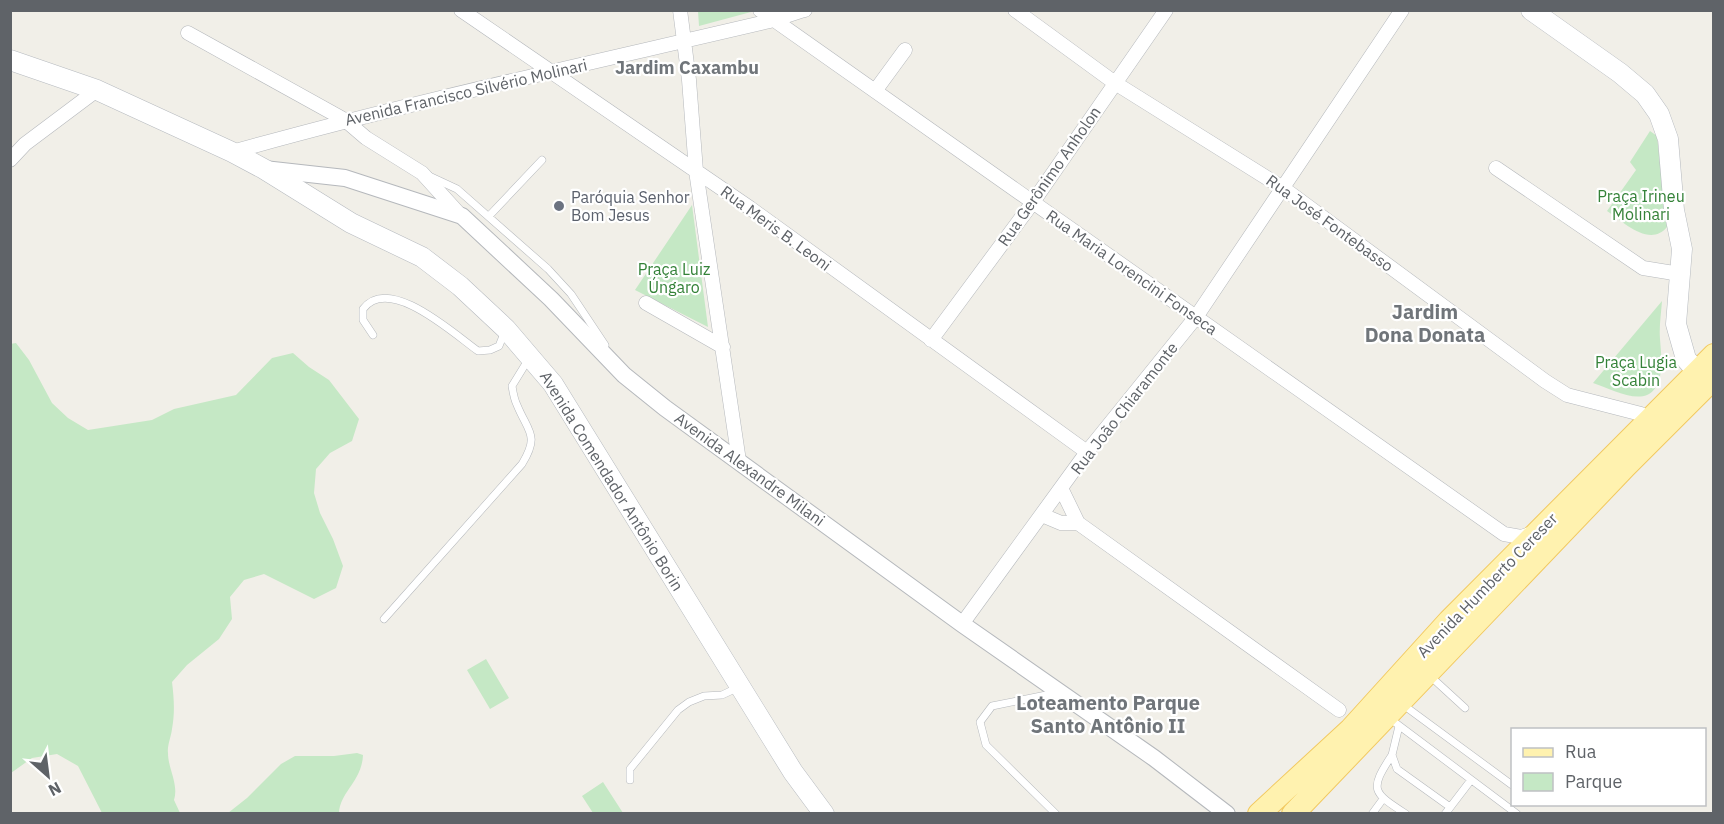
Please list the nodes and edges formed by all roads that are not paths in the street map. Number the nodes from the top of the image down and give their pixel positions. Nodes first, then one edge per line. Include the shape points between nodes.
1 (461, 10) edge
2 (680, 10) edge
3 (760, 10) edge
4 (805, 10) edge
5 (1015, 10) edge
6 (1166, 10) edge
7 (1401, 10) edge
8 (1531, 10) edge
9 (774, 20) junction
10 (188, 33) dead end
11 (684, 39) junction
12 (905, 50) dead end
13 (10, 60) edge
14 (550, 72) junction
15 (1115, 83) junction
16 (97, 90) junction
17 (875, 92) junction
18 (345, 120) junction
19 (232, 152) junction
20 (10, 160) edge
21 (542, 160) dead end
22 (1496, 168) dead end
23 (264, 169) junction
24 (696, 171) junction
25 (422, 173) junction
26 (1283, 188) junction
27 (1032, 202) junction
28 (462, 216) junction
29 (489, 216) junction
30 (1680, 274) junction
31 (646, 303) dead end
32 (1196, 317) junction
33 (506, 328) junction
34 (373, 335) dead end
35 (931, 340) junction
36 (723, 346) junction
37 (1713, 355) edge
38 (531, 356) junction
39 (624, 375) junction
40 (1706, 378) edge
41 (1647, 423) junction
42 (1644, 448) junction
43 (1087, 452) junction
44 (739, 461) junction
45 (1061, 488) junction
46 (1042, 515) junction
47 (1078, 524) junction
48 (1538, 532) junction
49 (1504, 534) junction
50 (1510, 560) junction
51 (384, 620) dead end
52 (962, 624) junction
53 (1428, 674) junction
54 (740, 686) junction
55 (1061, 692) junction
56 (1465, 708) dead end
57 (1339, 710) dead end
58 (1395, 715) junction
59 (1392, 755) junction
60 (630, 780) dead end
61 (1471, 780) junction
62 (1511, 784) edge
63 (1383, 799) junction
64 (1447, 810) edge
65 (824, 813) edge
66 (1056, 813) edge
67 (1227, 813) edge
68 (1259, 813) edge
69 (1293, 813) edge
70 (1372, 813) edge
71 (1406, 813) edge
72 (1517, 813) edge

1 - 14 street, Rua Meris B. Leoni
2 - 11 street
3 - 9 street, Rua Maria Lorencini Fonseca
4 - 9 street, Avenida Francisco Silvério Molinari
5 - 15 street, Rua José Fontebasso
6 - 15 street, Rua Gerônimo Anholon
7 - 26 street, Rua João Chiaramonte
8 - 30 main road via 1646,94 1659,114 1668,139 1674,210 1682,249
9 - 11 street, Avenida Francisco Silvério Molinari
9 - 17 street, Rua Maria Lorencini Fonseca
10 - 18 street
11 - 14 street, Avenida Francisco Silvério Molinari
11 - 24 street
12 - 17 street
13 - 16 main road, Avenida Comendador Antônio Borin
14 - 18 street, Avenida Francisco Silvério Molinari
14 - 24 street, Rua Meris B. Leoni
15 - 26 street, Rua José Fontebasso
15 - 27 street, Rua Gerônimo Anholon
16 - 19 main road, Avenida Comendador Antônio Borin
16 - 20 street via 25,144
17 - 27 street, Rua Maria Lorencini Fonseca
18 - 19 street, Avenida Francisco Silvério Molinari
18 - 25 street
19 - 23 main road, Avenida Comendador Antônio Borin
21 - 29 lane
22 - 30 street via 1643,268
23 - 28 street, Avenida Alexandre Milani via 345,178
23 - 33 main road, Avenida Comendador Antônio Borin via 351,223 422,257
24 - 35 street, Rua Meris B. Leoni
24 - 36 street
25 - 28 street
25 - 29 lane via 458,189
26 - 32 street, Rua João Chiaramonte
26 - 41 street, Rua José Fontebasso via 1545,381 1567,395 1641,414
27 - 32 street, Rua Maria Lorencini Fonseca
27 - 35 street, Rua Gerônimo Anholon
28 - 39 street, Avenida Alexandre Milani via 551,299
29 - 39 lane via 571,294
30 - 40 main road via 1676,324 1686,360
31 - 36 street
32 - 43 street, Rua João Chiaramonte
32 - 49 street, Rua Maria Lorencini Fonseca
33 - 34 lane via 499,346 478,351 405,301 389,298 373,301 363,309 363,320
33 - 38 main road, Avenida Comendador Antônio Borin
35 - 43 street, Rua Meris B. Leoni
36 - 44 street
37 - 40 main road, Avenida Humberto Cereser
38 - 51 lane via 512,386 532,439 531,450
38 - 54 main road, Avenida Comendador Antônio Borin via 553,384
39 - 44 street, Avenida Alexandre Milani
40 - 41 main road, Avenida Humberto Cereser
40 - 42 main road, Avenida Humberto Cereser
41 - 42 street
41 - 48 main road, Avenida Humberto Cereser
42 - 53 main road, Avenida Humberto Cereser
43 - 45 street, Rua João Chiaramonte
44 - 52 street, Avenida Alexandre Milani
45 - 46 street, Rua João Chiaramonte
45 - 47 street
46 - 47 street via 1061,523
46 - 52 street, Rua João Chiaramonte
47 - 57 street
48 - 49 street via 1521,537
48 - 50 main road, Avenida Humberto Cereser
49 - 50 street via 1509,542
50 - 68 main road, Avenida Humberto Cereser via 1351,729
52 - 55 street, Avenida Alexandre Milani
53 - 56 lane
53 - 58 main road, Avenida Humberto Cereser
54 - 60 lane via 722,695 704,696 678,710 630,769
54 - 65 main road, Avenida Comendador Antônio Borin
55 - 66 lane via 992,706 980,722 986,745
55 - 67 street, Avenida Alexandre Milani
58 - 59 lane
58 - 61 lane
58 - 62 lane
58 - 69 main road, Avenida Humberto Cereser
59 - 63 lane via 1377,778
59 - 64 lane via 1397,770
61 - 64 lane
61 - 72 lane
63 - 70 lane
63 - 71 lane

